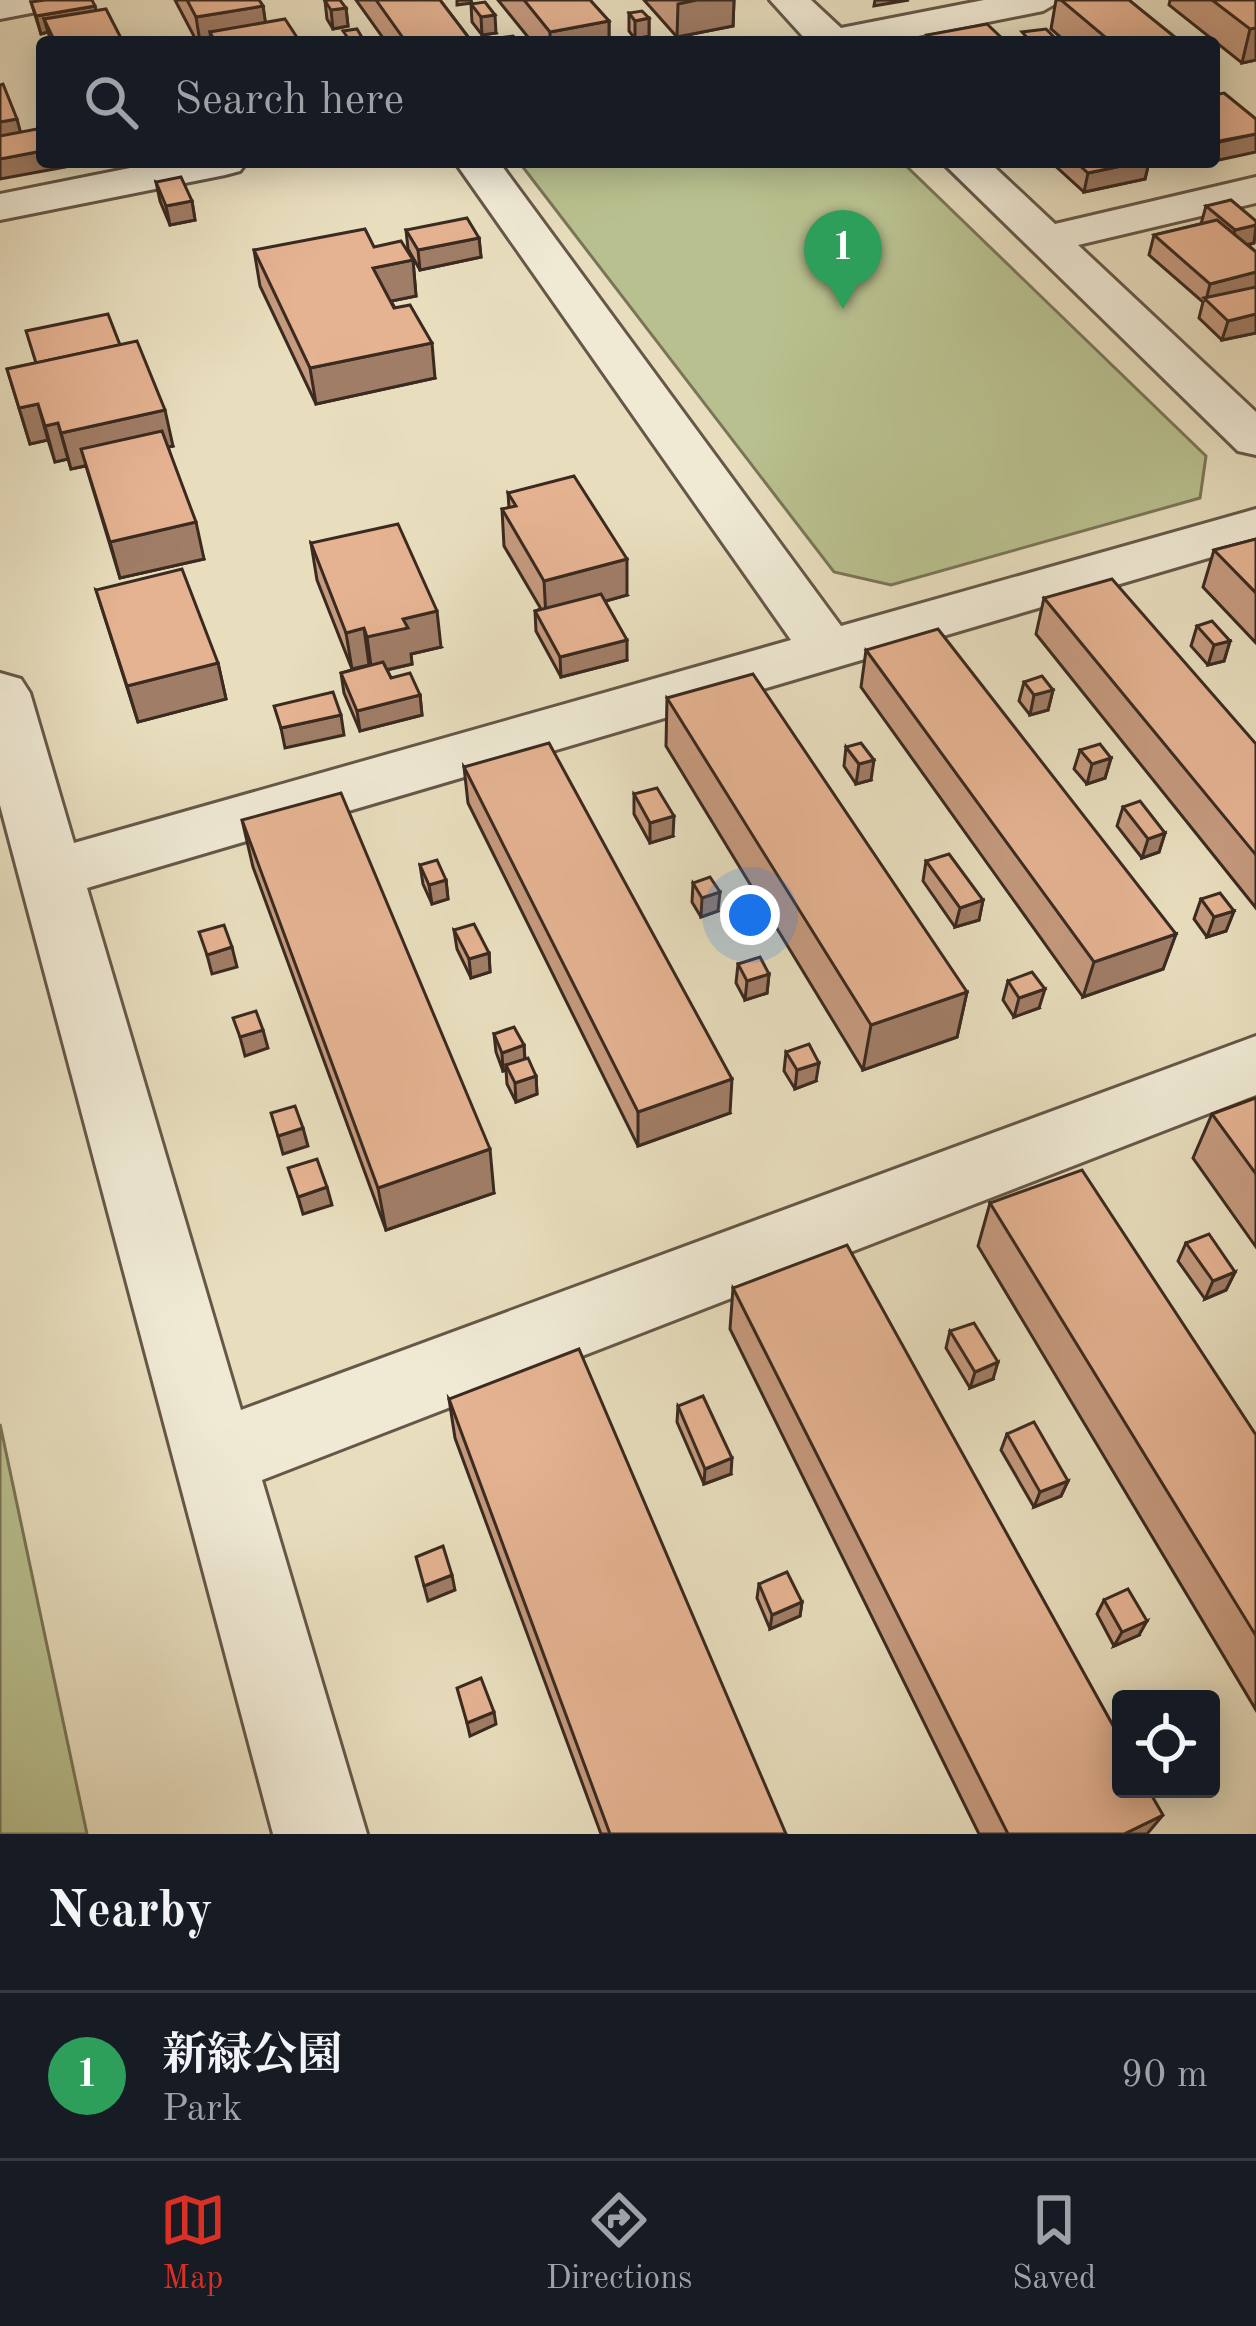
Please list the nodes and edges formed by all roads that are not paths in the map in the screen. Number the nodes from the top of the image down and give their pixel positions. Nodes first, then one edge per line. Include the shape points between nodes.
1 (43, 0) edge
2 (789, 0) edge
3 (1043, 0) edge
4 (0, 7) edge
5 (825, 36) edge
6 (861, 36) edge
7 (194, 168) edge
8 (481, 168) edge
9 (970, 168) edge
10 (1256, 190) edge
11 (0, 207) edge
12 (1047, 239) junction
13 (1256, 440) edge
14 (1256, 526) edge
15 (827, 649) junction
16 (0, 693) edge
17 (51, 874) junction
18 (1256, 1065) edge
19 (215, 1459) junction
20 (320, 1834) edge

1 - 4 street
2 - 5 street
3 - 6 street
7 - 11 street
8 - 15 street
9 - 12 street
10 - 12 street
12 - 13 street
14 - 15 street
15 - 17 street
16 - 17 street
17 - 19 street
18 - 19 street
19 - 20 street

